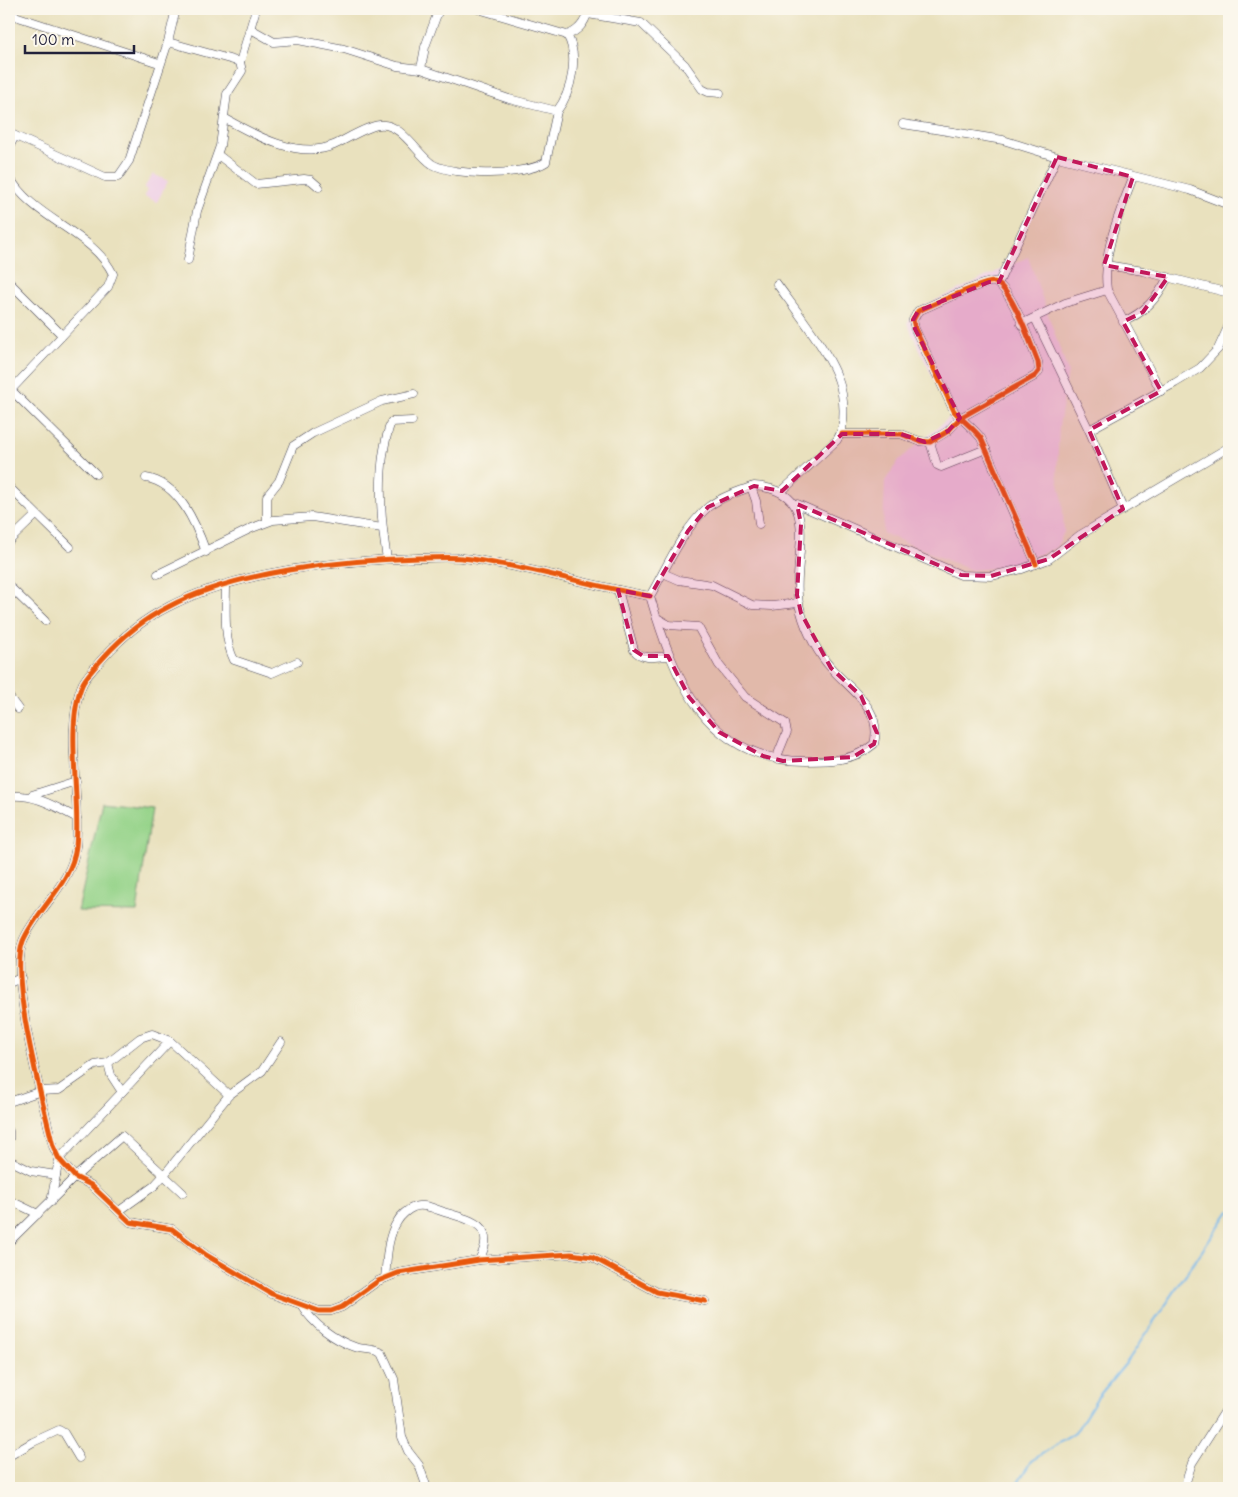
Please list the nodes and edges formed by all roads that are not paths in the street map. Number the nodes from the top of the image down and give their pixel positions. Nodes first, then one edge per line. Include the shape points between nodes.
1 (176, 9) edge
2 (256, 9) edge
3 (439, 9) edge
4 (478, 9) edge
5 (588, 11) edge
6 (9, 14) edge
7 (251, 29) junction
8 (567, 34) junction
9 (168, 42) junction
10 (240, 62) junction
11 (159, 63) junction
12 (421, 69) junction
13 (720, 93) dead end
14 (557, 111) junction
15 (224, 118) junction
16 (903, 124) dead end
17 (12, 135) edge
18 (9, 147) edge
19 (218, 155) junction
20 (1057, 158) junction
21 (9, 176) edge
22 (1133, 177) junction
23 (319, 187) dead end
24 (1229, 205) edge
25 (188, 260) dead end
26 (1106, 265) junction
27 (1168, 277) junction
28 (9, 282) edge
29 (777, 284) dead end
30 (998, 284) junction
31 (1106, 290) junction
32 (1229, 293) edge
33 (1035, 318) junction
34 (1123, 322) junction
35 (1021, 324) junction
36 (1229, 324) edge
37 (62, 335) junction
38 (10, 390) edge
39 (1161, 391) junction
40 (414, 394) dead end
41 (960, 418) junction
42 (412, 421) dead end
43 (1089, 430) junction
44 (842, 434) junction
45 (930, 442) junction
46 (1229, 447) edge
47 (986, 449) junction
48 (96, 474) dead end
49 (146, 478) dead end
50 (9, 487) edge
51 (751, 487) junction
52 (782, 491) junction
53 (797, 504) junction
54 (1123, 509) junction
55 (36, 515) junction
56 (267, 521) junction
57 (759, 524) dead end
58 (382, 528) junction
59 (9, 541) edge
60 (70, 546) dead end
61 (206, 552) junction
62 (387, 559) junction
63 (1036, 564) junction
64 (663, 573) junction
65 (158, 574) dead end
66 (226, 585) junction
67 (9, 586) edge
68 (618, 590) junction
69 (650, 596) junction
70 (798, 603) junction
71 (656, 618) junction
72 (45, 621) dead end
73 (668, 656) junction
74 (297, 662) dead end
75 (9, 697) edge
76 (18, 709) dead end
77 (776, 760) junction
78 (76, 781) junction
79 (9, 796) edge
80 (30, 796) junction
81 (78, 818) junction
82 (21, 978) junction
83 (9, 983) edge
84 (170, 1041) junction
85 (281, 1042) dead end
86 (108, 1063) junction
87 (41, 1091) junction
88 (122, 1092) junction
89 (229, 1095) junction
90 (9, 1102) edge
91 (9, 1131) edge
92 (9, 1139) edge
93 (59, 1159) junction
94 (9, 1160) edge
95 (56, 1175) junction
96 (164, 1175) junction
97 (75, 1177) junction
98 (183, 1193) dead end
99 (9, 1200) edge
100 (51, 1202) junction
101 (119, 1212) junction
102 (38, 1214) junction
103 (9, 1242) edge
104 (479, 1260) junction
105 (385, 1278) junction
106 (705, 1302) dead end
107 (302, 1306) junction
108 (1229, 1405) edge
109 (9, 1456) edge
110 (79, 1458) dead end
111 (427, 1488) edge
112 (1184, 1488) edge

1 - 9 street
2 - 7 street
3 - 12 street
4 - 8 street
5 - 8 street via 581,27
5 - 13 street via 641,23 684,65 702,89
6 - 11 street
7 - 10 street
7 - 12 street via 274,42 298,40 344,49 397,66
8 - 14 street via 572,44 573,63 565,95
9 - 10 street
9 - 11 street
10 - 15 street via 242,71 227,94
11 - 17 street via 129,161 118,177 105,177
12 - 14 street
14 - 15 street via 546,162 538,168 513,174 444,170 420,154 392,127 378,124 314,152 272,142
15 - 19 street
16 - 20 street via 1003,140
17 - 18 street
19 - 23 street via 256,184 304,179
19 - 25 street via 197,211
20 - 22 street
20 - 30 street
21 - 37 street via 26,196 100,255 114,274 108,287
22 - 24 street via 1190,190
22 - 26 street via 1114,230
26 - 27 street
26 - 31 street
27 - 32 street
27 - 34 street via 1143,312
28 - 37 street
29 - 44 street via 838,379
30 - 35 street via 1009,296
30 - 41 street via 989,282 934,304 918,311 913,320 931,364
31 - 33 street via 1065,303
31 - 34 street
33 - 35 street
33 - 43 street
34 - 39 street
35 - 41 street via 1039,371 1021,385
36 - 39 street via 1211,358
37 - 38 street
38 - 48 street
39 - 43 street
40 - 56 street via 382,401 313,433 293,446 279,481 268,496
41 - 45 street via 948,432
41 - 47 street via 972,426
42 - 58 street via 391,422 387,433
43 - 54 street
44 - 45 street via 901,434
44 - 52 street
45 - 47 street via 937,465 941,467
46 - 54 street
47 - 63 street
49 - 61 street via 158,480 182,504 193,519
50 - 55 street
51 - 52 street
51 - 57 street
51 - 64 street via 708,507 688,531
52 - 53 street
53 - 63 street via 961,575 991,576
53 - 70 street via 800,524
54 - 63 street
55 - 59 street
55 - 60 street
56 - 58 street via 312,517
56 - 61 street
58 - 62 street
61 - 65 street
62 - 66 street via 272,574
62 - 68 street via 463,558
64 - 69 street
64 - 70 street via 679,580 712,585 752,605
66 - 74 street via 229,646 234,660 275,674
66 - 78 street via 166,608 112,648 84,681 74,714
67 - 72 street
68 - 69 street
68 - 73 street via 637,654
69 - 71 street
70 - 77 street via 811,636 831,668 861,696 872,715 877,733 874,744 853,757 829,761
71 - 73 street
71 - 77 street via 669,625 698,627 719,664 745,697 786,723 787,732
73 - 77 street via 689,697 719,732 740,746
75 - 76 street
78 - 80 street
78 - 81 street
79 - 80 street
80 - 81 street
81 - 82 street via 76,848 69,869 22,945
82 - 83 street
82 - 87 street
84 - 86 street via 159,1035 147,1035
84 - 88 street
84 - 89 street
85 - 89 street via 262,1071
86 - 87 street via 95,1065 60,1090
86 - 88 street via 111,1075
87 - 90 street
87 - 93 street
88 - 93 street
89 - 96 street
91 - 92 street
93 - 95 street
93 - 97 street
94 - 95 street via 31,1171
95 - 100 street
96 - 97 street via 122,1136
96 - 98 street
96 - 101 street
97 - 100 street
97 - 101 street via 91,1185
99 - 102 street
100 - 102 street
101 - 107 street via 136,1225 172,1229 218,1263 272,1294
102 - 103 street
104 - 105 street
104 - 105 street via 486,1246 481,1226 425,1206 415,1206 397,1221 389,1244
104 - 106 street via 570,1254 592,1257 657,1292
105 - 107 street via 352,1302 331,1311
107 - 111 street via 309,1318 325,1331 355,1347 382,1353 394,1379 402,1437 419,1466
108 - 112 street via 1192,1463
109 - 110 street via 59,1430

